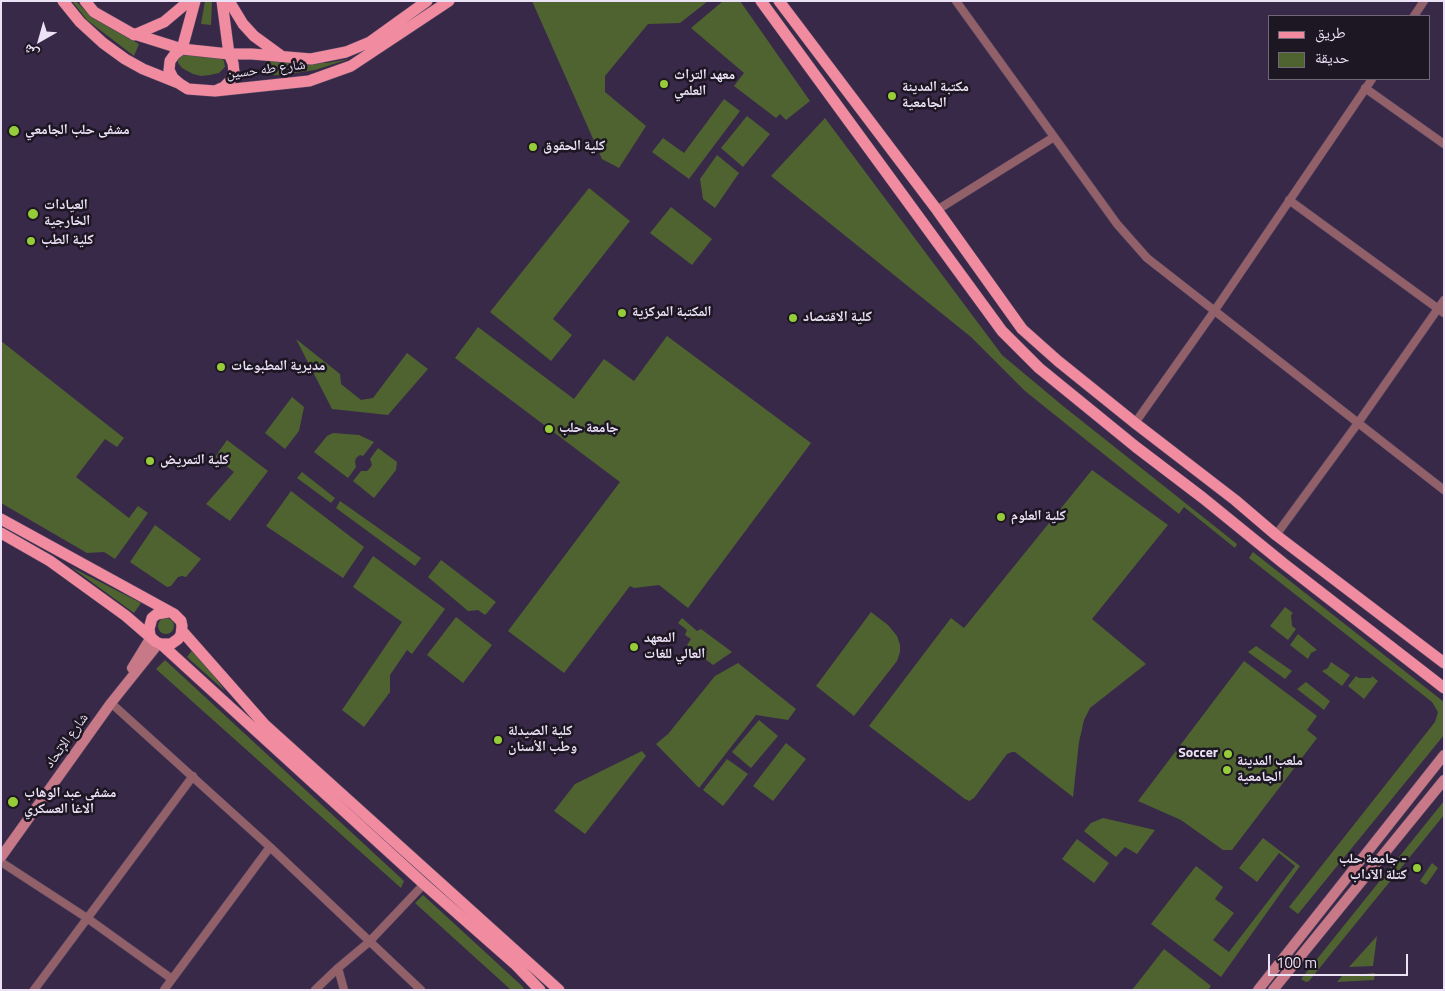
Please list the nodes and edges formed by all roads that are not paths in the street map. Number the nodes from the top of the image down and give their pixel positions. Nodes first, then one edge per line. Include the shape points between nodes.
1 (64, 1) edge
2 (85, 1) edge
3 (189, 1) edge
4 (195, 1) edge
5 (222, 1) edge
6 (229, 1) edge
7 (427, 1) edge
8 (449, 1) edge
9 (761, 1) edge
10 (779, 1) edge
11 (956, 1) edge
12 (1424, 1) edge
13 (1415, 15) edge
14 (134, 35) junction
15 (182, 49) junction
16 (229, 54) junction
17 (282, 56) junction
18 (1371, 80) edge
19 (180, 84) junction
20 (1365, 88) junction
21 (215, 91) junction
22 (1054, 137) junction
23 (1444, 144) edge
24 (1290, 200) junction
25 (937, 210) junction
26 (1444, 300) edge
27 (1215, 310) junction
28 (1441, 310) edge
29 (1135, 423) junction
30 (1358, 423) junction
31 (1214, 483) junction
32 (1444, 490) edge
33 (1203, 498) junction
34 (1, 519) edge
35 (1, 533) edge
36 (1276, 535) junction
37 (168, 612) junction
38 (182, 631) junction
39 (155, 640) junction
40 (1444, 663) edge
41 (1444, 688) edge
42 (111, 704) junction
43 (1444, 755) edge
44 (193, 776) junction
45 (1444, 780) edge
46 (270, 847) junction
47 (1, 857) edge
48 (1, 862) edge
49 (424, 884) junction
50 (87, 918) junction
51 (370, 942) junction
52 (338, 968) junction
53 (172, 979) junction
54 (34, 990) edge
55 (164, 990) edge
56 (315, 990) edge
57 (344, 990) edge
58 (421, 990) edge
59 (540, 990) edge
60 (558, 990) edge
61 (1258, 990) edge
62 (1274, 990) edge

1 - 19 main road via 92,32 125,59
2 - 14 main road via 94,12
3 - 14 main road via 164,22
4 - 15 main road
5 - 16 main road
6 - 17 main road via 254,36
7 - 17 main road via 370,42 346,52 311,59
8 - 21 main road, شارع طه حسين via 351,66 309,80
9 - 33 main road via 1002,331 1040,368
10 - 25 main road
11 - 22 street
12 - 13 street
14 - 15 main road
15 - 16 main road
15 - 19 main road via 170,61 169,70
16 - 17 main road
16 - 21 main road via 234,72 224,87
18 - 20 street
19 - 21 main road via 188,89
20 - 23 street
20 - 24 street
22 - 25 street
22 - 27 street via 1131,241 1164,272
24 - 27 street
24 - 28 street
25 - 29 main road via 1022,329
26 - 28 street
27 - 29 street
27 - 30 street
28 - 30 street
29 - 31 main road
30 - 32 street
30 - 36 street
31 - 33 main road
31 - 36 main road
33 - 41 main road
34 - 37 main road
35 - 39 main road via 50,562
36 - 40 main road
37 - 38 main road via 178,617
37 - 39 main road via 152,618 150,623
38 - 39 main road via 171,644
38 - 60 main road via 264,724
39 - 42 main road, شارع الإتحاد via 136,660 125,685
39 - 49 main road
42 - 44 street
42 - 47 main road, شارع الإتحاد
43 - 61 main road
44 - 46 street
44 - 50 street
45 - 62 main road
46 - 51 street
46 - 53 street
48 - 50 street
49 - 51 street
49 - 59 main road
50 - 53 street
50 - 54 street
51 - 52 street
51 - 58 street
52 - 56 street
52 - 57 street
53 - 55 street

